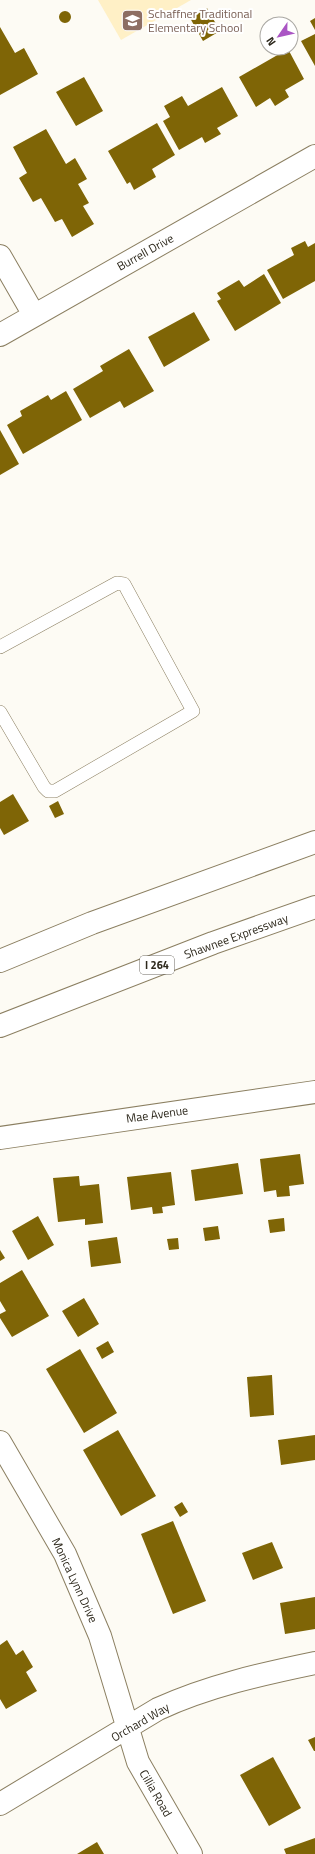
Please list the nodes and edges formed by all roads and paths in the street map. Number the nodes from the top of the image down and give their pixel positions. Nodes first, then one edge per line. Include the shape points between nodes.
1 (315, 156) edge
2 (0, 256) edge
3 (34, 315) junction
4 (0, 335) edge
5 (0, 647) edge
6 (0, 712) edge
7 (315, 842) edge
8 (315, 906) edge
9 (0, 961) edge
10 (0, 1026) edge
11 (315, 1092) edge
12 (0, 1138) edge
13 (0, 1442) edge
14 (315, 1663) edge
15 (128, 1729) junction
16 (0, 1804) edge
17 (192, 1854) edge

1 - 3 main road, Burrell Drive
2 - 3 main road
3 - 4 main road, Burrell Drive
5 - 6 lane via 117,583 124,584 193,711 55,791 48,791 44,787
7 - 9 main road via 106,918
8 - 10 main road, Shawnee Expressway / I 264
11 - 12 main road, Mae Avenue
13 - 15 main road, Monica Lynn Drive via 65,1554 100,1636
14 - 15 main road, Orchard Way via 270,1672 177,1700
15 - 16 main road, Orchard Way
15 - 17 main road, Cillia Road via 138,1762

